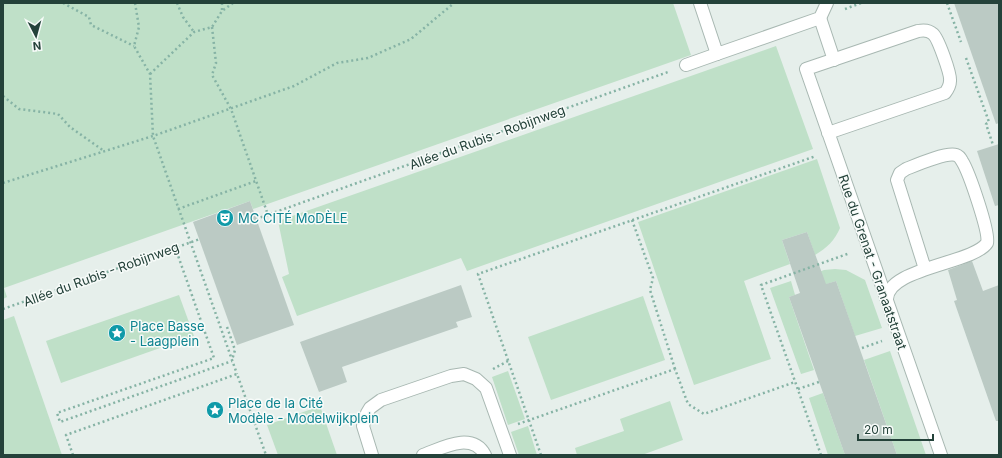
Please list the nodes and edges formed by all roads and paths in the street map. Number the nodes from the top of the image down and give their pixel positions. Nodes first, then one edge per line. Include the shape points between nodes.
1 (63, 3) edge
2 (135, 3) edge
3 (177, 3) edge
4 (222, 3) edge
5 (234, 3) edge
6 (454, 3) edge
7 (700, 3) edge
8 (827, 3) edge
9 (947, 3) edge
10 (222, 11) junction
11 (820, 18) junction
12 (212, 27) junction
13 (194, 32) junction
14 (134, 46) junction
15 (963, 48) dead end
16 (717, 54) junction
17 (965, 55) dead end
18 (834, 60) junction
19 (686, 65) joint
20 (150, 74) junction
21 (3, 96) edge
22 (230, 109) junction
23 (828, 133) junction
24 (153, 136) junction
25 (994, 145) dead end
26 (834, 150) junction
27 (105, 151) junction
28 (256, 181) junction
29 (3, 183) edge
30 (178, 209) junction
31 (268, 214) junction
32 (256, 219) dead end
33 (632, 220) junction
34 (200, 239) dead end
35 (190, 242) junction
36 (175, 247) junction
37 (868, 247) junction
38 (925, 269) junction
39 (887, 303) junction
40 (3, 309) edge
41 (227, 327) dead end
42 (887, 339) dead end
43 (862, 348) dead end
44 (232, 361) junction
45 (676, 369) junction
46 (237, 374) junction
47 (795, 382) junction
48 (819, 382) dead end
49 (798, 390) junction
50 (529, 420) junction
51 (73, 455) edge
52 (266, 455) edge
53 (372, 455) edge
54 (423, 455) edge
55 (485, 455) edge
56 (510, 455) edge
57 (541, 455) edge
58 (821, 455) edge
59 (941, 455) edge

1 - 14 path via 89,18 90,25
2 - 14 path via 139,27
3 - 13 path
4 - 10 path
5 - 10 path
6 - 22 path via 411,39 368,58 337,63 294,86
7 - 16 street
8 - 11 street
9 - 15 path
10 - 12 path
11 - 16 street
11 - 18 street
12 - 13 path
12 - 22 path via 216,63 212,75
13 - 20 path
14 - 20 path
16 - 19 street
17 - 25 path via 989,122 986,124
18 - 23 street, Rue du Grenat - Granaatstraat via 806,69
18 - 23 street via 925,30 937,39 950,83 947,90 941,94
19 - 31 path, Allée du Rubis - Robijnweg
20 - 24 path
21 - 27 path via 19,109 58,114 70,127
22 - 24 path
22 - 28 path
23 - 26 street, Rue du Grenat - Granaatstraat
24 - 27 path
24 - 30 path
26 - 33 path
26 - 37 street, Rue du Grenat - Granaatstraat
27 - 29 path
28 - 30 path
28 - 31 path
30 - 35 path
31 - 32 path, Allée du Rubis - Robijnweg
33 - 45 path via 653,278 650,290
33 - 50 path via 478,274
34 - 35 path, Allée du Rubis - Robijnweg
35 - 36 path, Allée du Rubis - Robijnweg
35 - 44 path
36 - 40 path, Allée du Rubis - Robijnweg
36 - 44 path via 214,358 56,413 60,422
37 - 39 street, Rue du Grenat - Granaatstraat
37 - 47 path via 761,285
38 - 38 street via 979,250 987,243 987,232 966,170 962,160 956,155 948,154 906,169 900,173 897,180
38 - 39 street via 889,288 886,295
39 - 59 street, Rue du Grenat - Granaatstraat
41 - 44 path via 235,350
42 - 43 path
44 - 46 path
45 - 47 path via 688,404 704,414
45 - 50 path
46 - 51 path via 66,435
46 - 52 path
47 - 49 path
48 - 49 path
49 - 58 path
50 - 57 path
53 - 56 street via 363,426 370,408 381,400 464,374 476,379 486,388
54 - 55 street via 467,442 477,446

